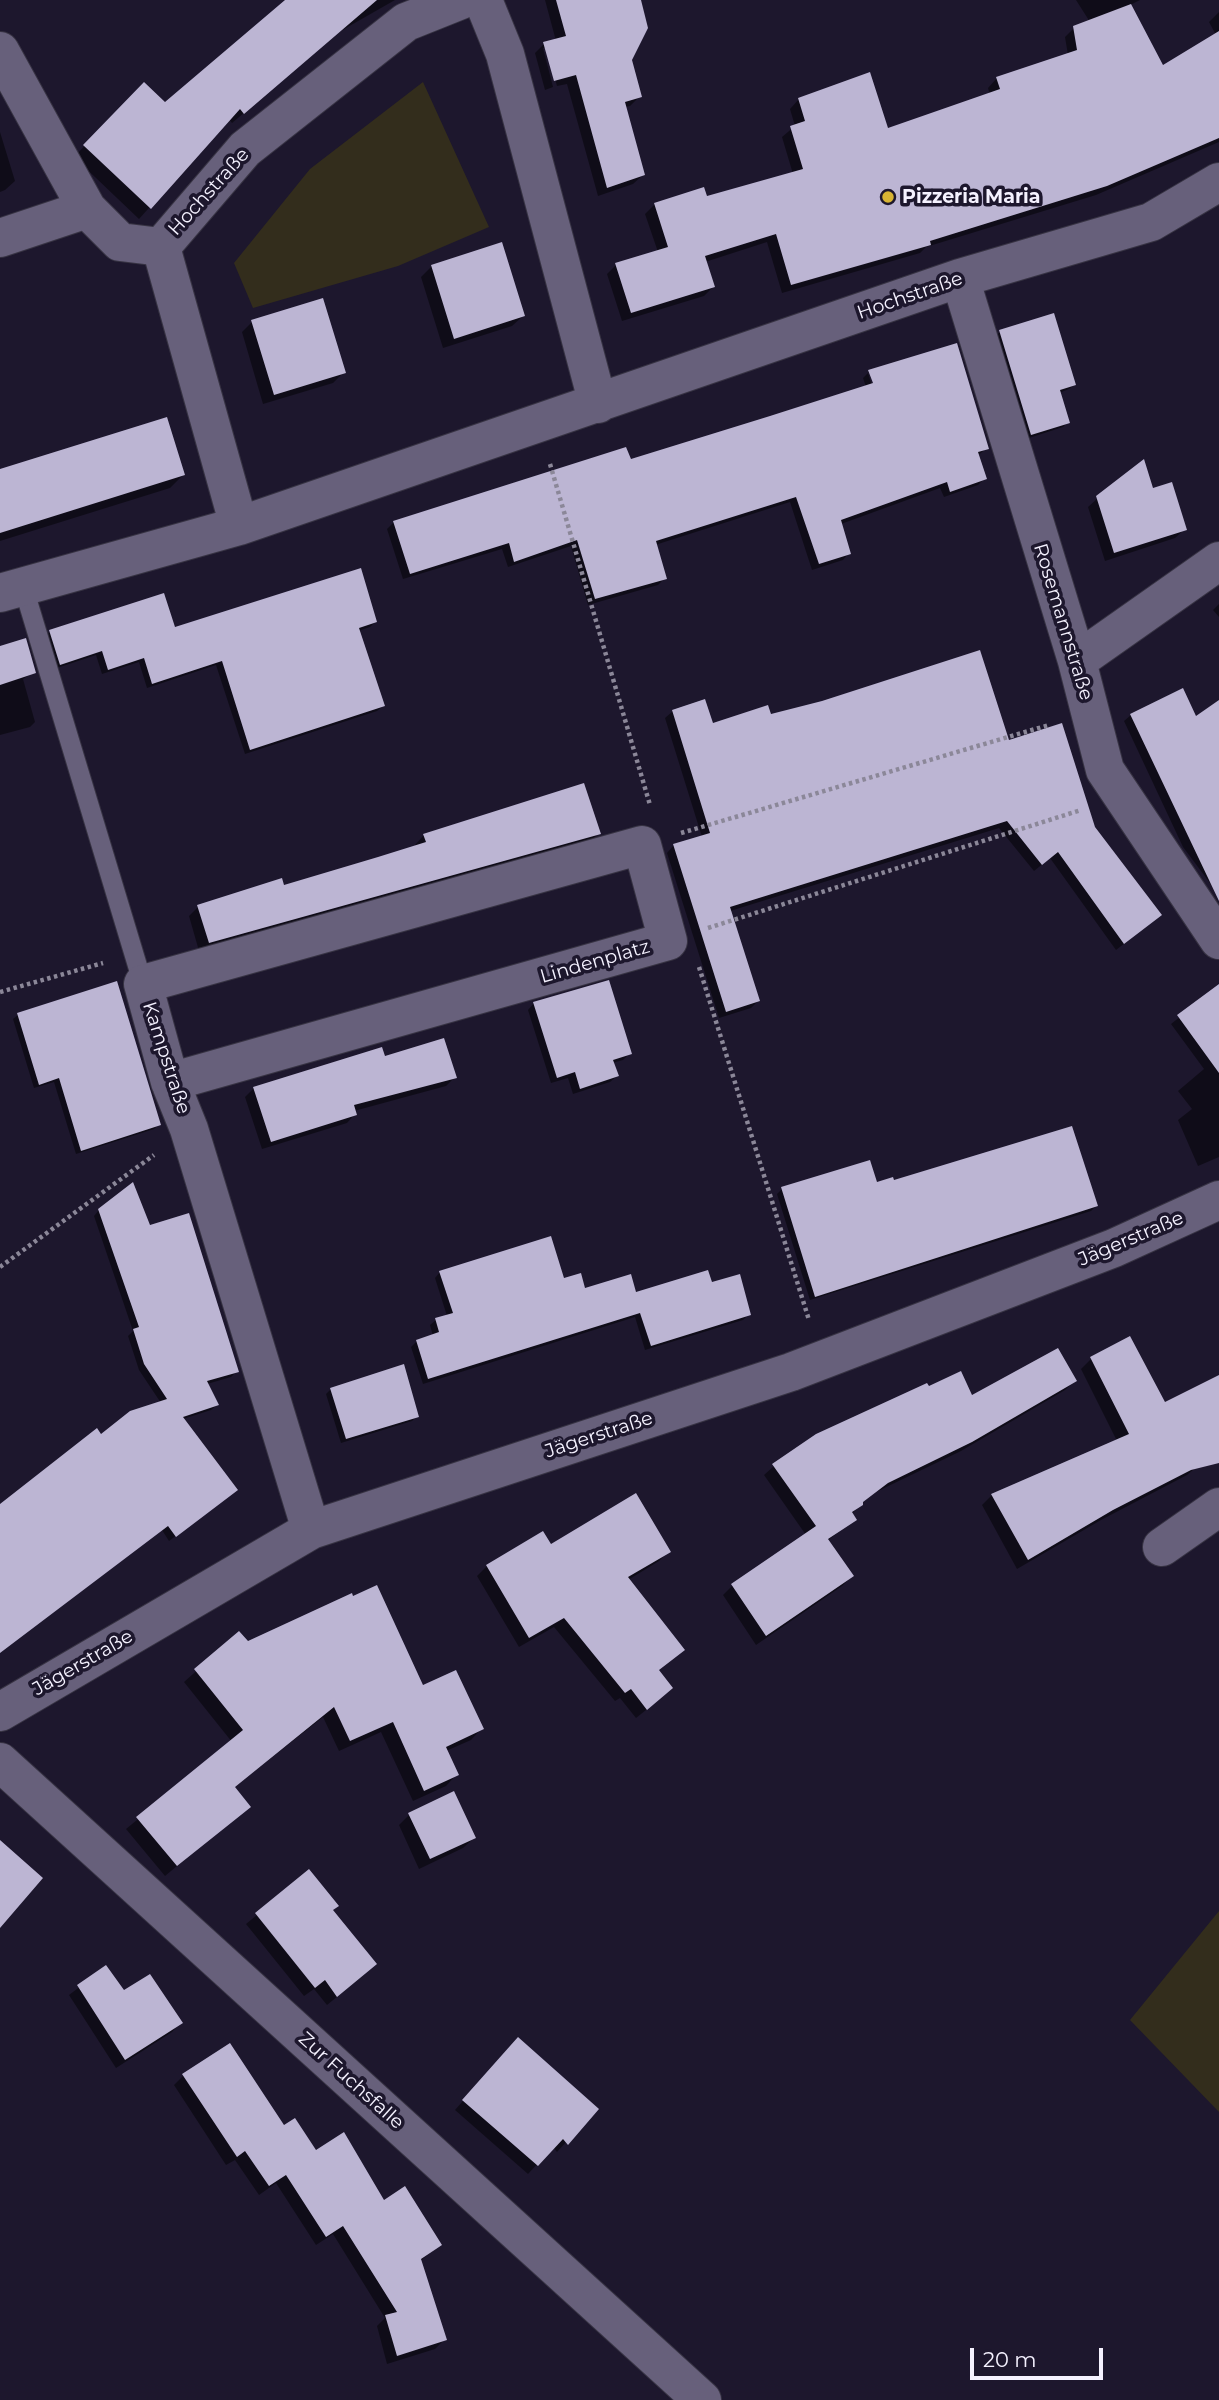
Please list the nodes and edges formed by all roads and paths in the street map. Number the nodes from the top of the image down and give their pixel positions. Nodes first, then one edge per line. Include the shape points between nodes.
1 (461, 0) edge
2 (483, 0) edge
3 (0, 51) edge
4 (1219, 182) edge
5 (87, 209) junction
6 (0, 238) edge
7 (160, 247) junction
8 (960, 278) junction
9 (598, 404) junction
10 (239, 526) junction
11 (1219, 561) edge
12 (11, 589) edge
13 (1077, 662) junction
14 (1090, 713) junction
15 (1124, 797) junction
16 (642, 845) junction
17 (1219, 940) edge
18 (668, 941) junction
19 (143, 984) junction
20 (0, 992) edge
21 (170, 1082) junction
22 (189, 1129) junction
23 (1219, 1200) edge
24 (0, 1267) edge
25 (1219, 1507) edge
26 (311, 1530) junction
27 (1162, 1547) dead end
28 (0, 1712) edge
29 (0, 1762) edge
30 (702, 2400) edge

1 - 7 street, Hochstraße via 406,22 245,149
2 - 9 street via 505,54
3 - 5 street
4 - 8 street, Hochstraße via 1151,222
5 - 6 street
5 - 7 street via 120,242
7 - 10 street, Hochstraße
8 - 9 street, Hochstraße
8 - 13 street, Rosemannstraße
9 - 10 street, Hochstraße
10 - 12 street, Hochstraße
11 - 13 street
12 - 19 lane, Kampstraße
13 - 14 street, Rosemannstraße
14 - 15 street, Rosemannstraße via 1105,770
14 - 16 path
15 - 17 street, Rosemannstraße
15 - 18 path
16 - 18 street, Lindenplatz
16 - 19 street
18 - 21 street, Lindenplatz
19 - 20 path via 114,960
19 - 21 street, Kampstraße
21 - 22 street, Kampstraße
22 - 24 path
22 - 26 street, Kampstraße
23 - 26 street, Jägerstraße via 1114,1248 791,1372
25 - 27 street
26 - 28 street, Jägerstraße
29 - 30 street, Zur Fuchsfalle

